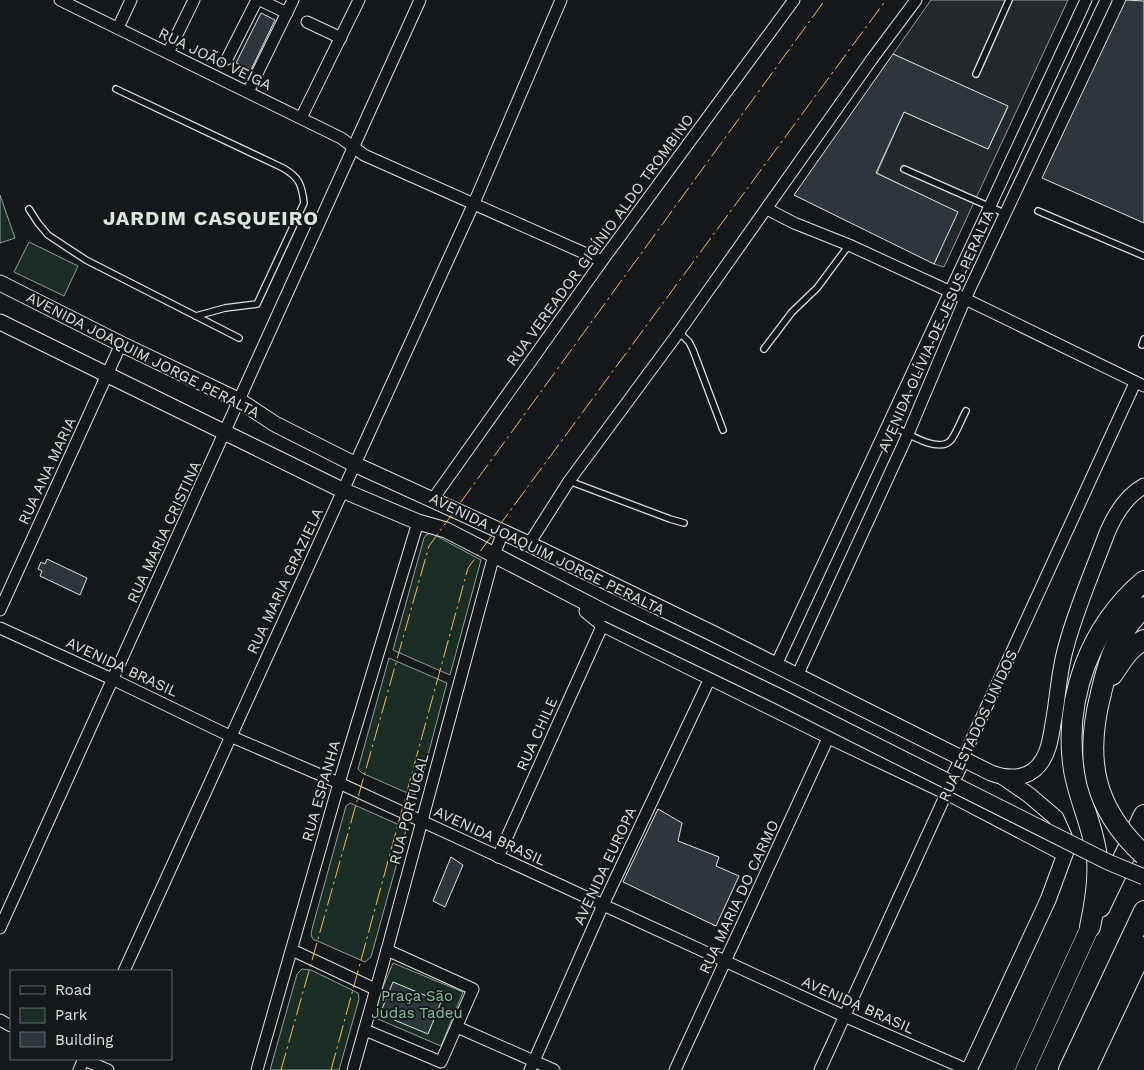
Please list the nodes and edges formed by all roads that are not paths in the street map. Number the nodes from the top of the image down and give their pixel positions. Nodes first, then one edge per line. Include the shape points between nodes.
1 (60, 0) edge
2 (131, 0) edge
3 (194, 0) edge
4 (258, 0) edge
5 (293, 0) edge
6 (359, 0) edge
7 (420, 0) edge
8 (561, 0) edge
9 (794, 0) edge
10 (916, 0) edge
11 (1009, 0) edge
12 (1086, 0) edge
13 (1106, 0) edge
14 (287, 13) junction
15 (307, 22) dead end
16 (118, 28) junction
17 (341, 38) junction
18 (168, 53) junction
19 (227, 59) dead end
20 (976, 74) dead end
21 (116, 89) dead end
22 (248, 92) junction
23 (301, 118) junction
24 (354, 148) junction
25 (904, 169) dead end
26 (474, 203) junction
27 (990, 208) junction
28 (29, 209) dead end
29 (767, 209) junction
30 (1038, 211) dead end
31 (1004, 213) junction
32 (849, 245) junction
33 (1144, 256) edge
34 (602, 261) junction
35 (0, 283) edge
36 (951, 292) junction
37 (964, 299) junction
38 (196, 316) junction
39 (0, 322) edge
40 (678, 332) junction
41 (239, 338) dead end
42 (121, 344) junction
43 (764, 349) dead end
44 (108, 375) junction
45 (1140, 384) edge
46 (240, 401) junction
47 (966, 411) dead end
48 (889, 424) junction
49 (723, 430) dead end
50 (226, 433) junction
51 (908, 434) junction
52 (354, 464) junction
53 (569, 481) junction
54 (1144, 486) edge
55 (342, 490) junction
56 (856, 494) junction
57 (433, 499) junction
58 (876, 504) junction
59 (418, 522) junction
60 (684, 523) dead end
61 (502, 532) junction
62 (529, 544) junction
63 (494, 555) junction
64 (1144, 581) edge
65 (1144, 607) edge
66 (0, 610) edge
67 (606, 619) junction
68 (0, 628) edge
69 (1144, 640) edge
70 (776, 665) junction
71 (711, 676) junction
72 (797, 676) junction
73 (112, 679) junction
74 (1101, 693) junction
75 (230, 736) junction
76 (829, 736) junction
77 (963, 758) junction
78 (1003, 777) junction
79 (339, 783) junction
80 (947, 792) junction
81 (1144, 815) edge
82 (421, 822) junction
83 (1065, 854) junction
84 (1144, 855) edge
85 (498, 857) junction
86 (1144, 877) edge
87 (603, 905) junction
88 (1144, 911) edge
89 (1090, 927) junction
90 (0, 928) edge
91 (292, 950) junction
92 (388, 950) junction
93 (1141, 954) edge
94 (726, 961) junction
95 (124, 970) edge
96 (375, 988) junction
97 (844, 1016) junction
98 (458, 1027) junction
99 (365, 1030) junction
100 (82, 1062) edge
101 (532, 1065) edge
102 (108, 1070) edge
103 (257, 1070) edge
104 (353, 1070) edge
105 (554, 1070) edge
106 (675, 1070) edge
107 (820, 1070) edge
108 (969, 1070) edge
109 (1026, 1070) edge
110 (1069, 1070) edge
111 (1086, 1070) edge

1 - 16 street, RUA JOÃO VEIGA
2 - 16 street
3 - 18 street
4 - 14 street
4 - 19 street
5 - 14 street
6 - 17 street
7 - 24 street, RUA MARIA CRISTINA
8 - 26 street, RUA MARIA GRAZIELA
9 - 34 street, RUA VEREADOR GIGÍNIO ALDO TROMBINO
10 - 29 street
11 - 20 lane
12 - 27 street, AVENIDA OLÍVIA DE JESUS PERALTA
13 - 31 street, AVENIDA OLÍVIA DE JESUS PERALTA
14 - 22 street
15 - 17 street
16 - 18 street, RUA JOÃO VEIGA
17 - 23 street
18 - 22 street, RUA JOÃO VEIGA
21 - 38 lane via 283,168 292,173 302,187 304,204 257,304
22 - 23 street, RUA JOÃO VEIGA
23 - 24 street, RUA JOÃO VEIGA
24 - 26 street, RUA JOÃO VEIGA
24 - 46 street, RUA MARIA CRISTINA
25 - 27 lane
26 - 34 street, RUA JOÃO VEIGA
26 - 52 street, RUA MARIA GRAZIELA
27 - 31 lane
27 - 36 street, AVENIDA OLÍVIA DE JESUS PERALTA
28 - 38 lane via 48,235 86,260
29 - 32 street
29 - 40 street
30 - 33 lane
31 - 37 street, AVENIDA OLÍVIA DE JESUS PERALTA
32 - 36 street
32 - 43 lane
34 - 57 street, RUA VEREADOR GIGÍNIO ALDO TROMBINO
35 - 42 street, AVENIDA JOAQUIM JORGE PERALTA
36 - 37 street
36 - 48 street, AVENIDA OLÍVIA DE JESUS PERALTA
37 - 45 street
37 - 51 street, AVENIDA OLÍVIA DE JESUS PERALTA
38 - 41 lane
39 - 44 street, AVENIDA JOAQUIM JORGE PERALTA
40 - 49 lane via 685,336 693,350
40 - 53 street
42 - 44 street, RUA ANA MARIA
42 - 46 street, AVENIDA JOAQUIM JORGE PERALTA
44 - 50 street, AVENIDA JOAQUIM JORGE PERALTA
44 - 66 street, RUA ANA MARIA
45 - 77 street, RUA ESTADOS UNIDOS
46 - 50 street, RUA MARIA CRISTINA
46 - 52 street, AVENIDA JOAQUIM JORGE PERALTA via 276,424
47 - 51 lane via 944,445 936,446
48 - 51 lane
48 - 56 street, AVENIDA OLÍVIA DE JESUS PERALTA
50 - 55 street, AVENIDA JOAQUIM JORGE PERALTA
50 - 73 street, RUA MARIA CRISTINA
51 - 58 street, AVENIDA OLÍVIA DE JESUS PERALTA
52 - 55 street, RUA MARIA GRAZIELA
52 - 57 street, AVENIDA JOAQUIM JORGE PERALTA
53 - 60 lane
53 - 62 street
54 - 78 street via 1113,517 1066,646 1047,752 1039,766 1029,774
55 - 59 street, AVENIDA JOAQUIM JORGE PERALTA
55 - 75 street, RUA MARIA GRAZIELA
56 - 58 street
56 - 70 street, AVENIDA OLÍVIA DE JESUS PERALTA
57 - 61 street, AVENIDA JOAQUIM JORGE PERALTA
58 - 72 street, AVENIDA OLÍVIA DE JESUS PERALTA
59 - 63 street, AVENIDA JOAQUIM JORGE PERALTA via 446,530
59 - 79 street, RUA ESPANHA
61 - 62 street, AVENIDA JOAQUIM JORGE PERALTA
61 - 63 street, RUA PORTUGAL
62 - 70 street, AVENIDA JOAQUIM JORGE PERALTA
63 - 67 street, AVENIDA JOAQUIM JORGE PERALTA
63 - 82 street, RUA PORTUGAL
64 - 89 highway via 1120,604 1096,641 1079,682 1074,704 1074,770 1097,858 1095,903
65 - 74 highway via 1115,644
67 - 71 street, AVENIDA JOAQUIM JORGE PERALTA
67 - 85 street, RUA CHILE
67 - 86 street, AVENIDA JOAQUIM JORGE PERALTA, bridge via 778,696 1108,862
68 - 73 street, AVENIDA BRASIL
69 - 74 highway via 1127,654
70 - 72 street, AVENIDA JOAQUIM JORGE PERALTA
71 - 76 street, AVENIDA JOAQUIM JORGE PERALTA
71 - 87 street, AVENIDA EUROPA
72 - 77 street, AVENIDA JOAQUIM JORGE PERALTA
73 - 75 street, AVENIDA BRASIL
73 - 90 street, RUA MARIA CRISTINA
74 - 84 highway, bridge via 1092,744 1094,770 1101,796 1113,819
75 - 79 street, AVENIDA BRASIL
75 - 95 street, RUA MARIA GRAZIELA
76 - 80 street, AVENIDA JOAQUIM JORGE PERALTA
76 - 94 street, RUA MARIA DO CARMO
77 - 78 street, AVENIDA JOAQUIM JORGE PERALTA
77 - 80 street, RUA ESTADOS UNIDOS
78 - 83 street, AVENIDA JOAQUIM JORGE PERALTA via 1056,818 1064,836
79 - 82 street, AVENIDA BRASIL
79 - 91 street, RUA ESPANHA
80 - 83 street, AVENIDA JOAQUIM JORGE PERALTA
80 - 97 street, RUA ESTADOS UNIDOS
81 - 89 highway
82 - 85 street, AVENIDA BRASIL
82 - 92 street, RUA PORTUGAL
83 - 108 street via 1048,900
85 - 87 street, AVENIDA BRASIL
87 - 94 street, AVENIDA BRASIL
87 - 101 street, AVENIDA EUROPA
88 - 110 highway
89 - 109 main road
91 - 96 street
91 - 103 street, RUA ESPANHA
92 - 96 street, RUA PORTUGAL
92 - 98 street via 473,989
93 - 111 highway
94 - 97 street, AVENIDA BRASIL
94 - 106 street, RUA MARIA DO CARMO
96 - 99 street, RUA PORTUGAL
97 - 107 street, RUA ESTADOS UNIDOS
97 - 108 street, AVENIDA BRASIL
98 - 99 street via 442,1062
98 - 101 street
99 - 104 street, RUA PORTUGAL
100 - 102 street
101 - 105 street

